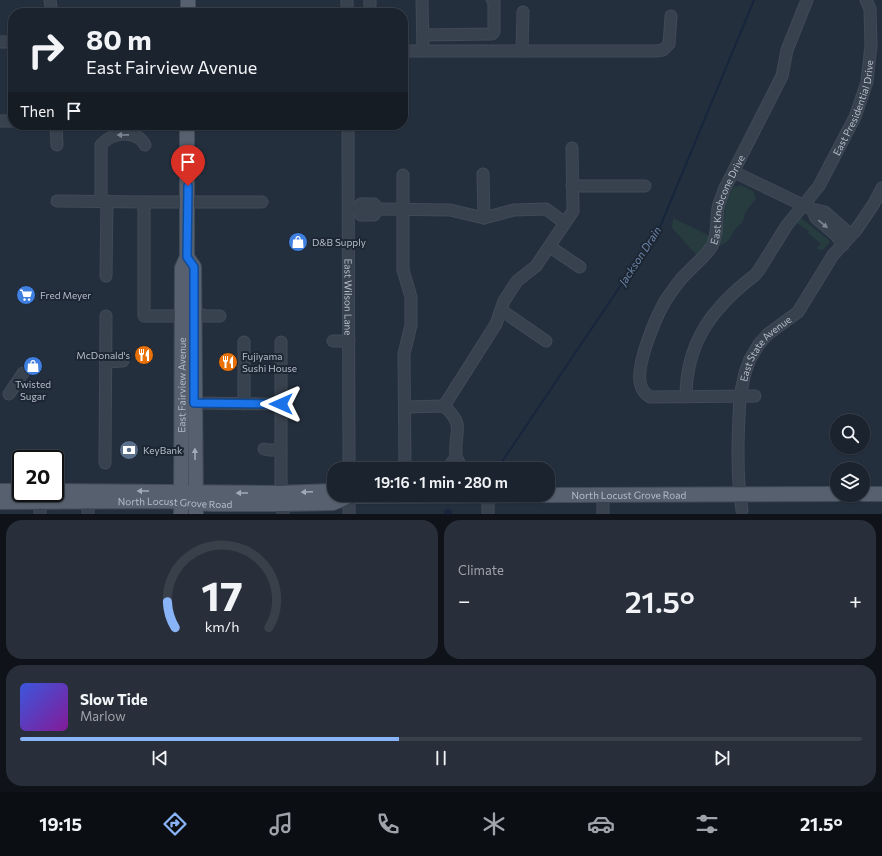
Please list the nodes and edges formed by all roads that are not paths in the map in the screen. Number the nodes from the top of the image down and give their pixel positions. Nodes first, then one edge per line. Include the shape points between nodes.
1 (422, 0) edge
2 (492, 0) edge
3 (807, 0) edge
4 (866, 0) edge
5 (523, 12) dead end
6 (671, 16) dead end
7 (423, 34) junction
8 (408, 51) edge
9 (423, 51) junction
10 (522, 51) junction
11 (56, 130) edge
12 (187, 130) edge
13 (348, 130) edge
14 (56, 144) dead end
15 (144, 145) dead end
16 (572, 148) dead end
17 (734, 172) junction
18 (483, 174) dead end
19 (403, 175) dead end
20 (572, 186) junction
21 (645, 186) dead end
22 (882, 188) edge
23 (57, 201) dead end
24 (104, 201) junction
25 (144, 202) junction
26 (188, 202) junction
27 (262, 202) dead end
28 (808, 207) junction
29 (353, 210) junction
30 (403, 210) junction
31 (484, 218) junction
32 (565, 223) junction
33 (851, 235) junction
34 (843, 245) junction
35 (550, 247) junction
36 (580, 267) dead end
37 (106, 276) dead end
38 (501, 310) junction
39 (188, 315) junction
40 (106, 316) dead end
41 (220, 316) dead end
42 (333, 341) dead end
43 (349, 341) junction
44 (546, 341) dead end
45 (244, 342) dead end
46 (281, 342) dead end
47 (123, 361) dead end
48 (106, 362) junction
49 (23, 374) dead end
50 (9, 394) dead end
51 (740, 396) junction
52 (755, 396) dead end
53 (686, 397) junction
54 (194, 403) junction
55 (244, 404) junction
56 (281, 404) junction
57 (444, 406) junction
58 (405, 407) junction
59 (264, 448) dead end
60 (281, 450) junction
61 (456, 457) junction
62 (349, 462) edge
63 (405, 462) edge
64 (452, 462) edge
65 (460, 462) edge
66 (105, 463) dead end
67 (0, 491) edge
68 (12, 491) edge
69 (327, 493) edge
70 (64, 494) edge
71 (740, 494) junction
72 (830, 494) edge
73 (870, 494) edge
74 (882, 494) edge
75 (555, 495) edge
76 (603, 495) junction
77 (0, 498) edge
78 (0, 502) edge
79 (89, 502) edge
80 (335, 502) edge
81 (348, 502) edge
82 (488, 502) edge
83 (181, 503) edge
84 (196, 503) edge
85 (282, 503) edge
86 (40, 508) edge
87 (742, 513) edge
88 (349, 514) edge
89 (488, 514) edge
90 (603, 514) edge

1 - 7 street
2 - 7 street via 492,34
3 - 17 street, East Knobcone Drive via 787,50 782,76
4 - 28 street, East Presidential Drive via 870,9 871,45 867,82 852,124
5 - 10 street
6 - 10 street via 669,44 664,50
7 - 9 street
8 - 9 street
9 - 10 street
11 - 14 street
12 - 26 main road, East Fairview Avenue
13 - 29 street, East Wilson Lane
15 -> 24 street via 139,137 121,135 115,135 101,145
16 - 20 street
17 - 28 street
17 - 53 street, East Knobcone Drive via 719,205 713,244 668,296 647,341 640,374 643,391 655,397
18 - 31 street
19 - 30 street
20 - 21 street
20 - 32 street via 573,211
22 - 33 street, East State Avenue
23 - 24 street
24 - 25 street
24 - 37 street
25 - 26 street
25 - 39 street via 144,316
26 - 27 street
26 - 39 main road, East Fairview Avenue via 185,261 194,267
28 - 33 street via 825,212
28 -> 34 street
28 - 53 street, East Presidential Drive via 787,225 755,276 724,301 707,324 693,353
29 - 30 street via 362,215 374,215 378,209
29 - 43 street, East Wilson Lane
30 - 31 street via 450,210
30 - 58 street via 404,270 411,297 411,324 404,354
31 - 32 street via 514,210 546,209
32 - 35 street
33 - 34 street, East State Avenue
34 - 51 street, East State Avenue via 833,255 798,312 768,334 759,344 744,373
35 - 36 street
35 - 38 street via 536,266 517,281
38 - 44 street
38 - 57 street via 496,324
39 - 41 street
39 - 54 main road, East Fairview Avenue
39 - 83 main road, East Fairview Avenue
40 - 48 street
42 - 43 street
43 - 62 street, East Wilson Lane
45 - 55 street
46 - 56 street
47 - 48 street
48 - 66 street
49 - 50 street
51 - 52 street
51 - 53 street
51 - 71 street, East State Avenue
54 - 55 street
84 -> 54 main road, East Fairview Avenue
55 - 56 street
56 - 60 street
57 - 58 street
57 - 61 street via 457,420
58 - 63 street
59 - 60 street
60 - 85 street
61 - 64 street
61 - 65 street
67 - 68 main road
69 -> 85 main road, North Locust Grove Road
70 - 79 main road, North Locust Grove Road
71 - 72 main road, North Locust Grove Road
71 - 76 main road, North Locust Grove Road
71 - 87 street, East State Avenue
73 - 74 main road
75 - 76 main road, North Locust Grove Road
76 - 90 street
77 - 86 main road via 29,498
78 - 86 main road, North Locust Grove Road
79 - 83 main road, North Locust Grove Road
79 - 86 main road, North Locust Grove Road
80 - 85 main road, North Locust Grove Road
81 - 88 street
82 - 89 street
83 - 84 main road, North Locust Grove Road
84 - 85 main road, North Locust Grove Road

